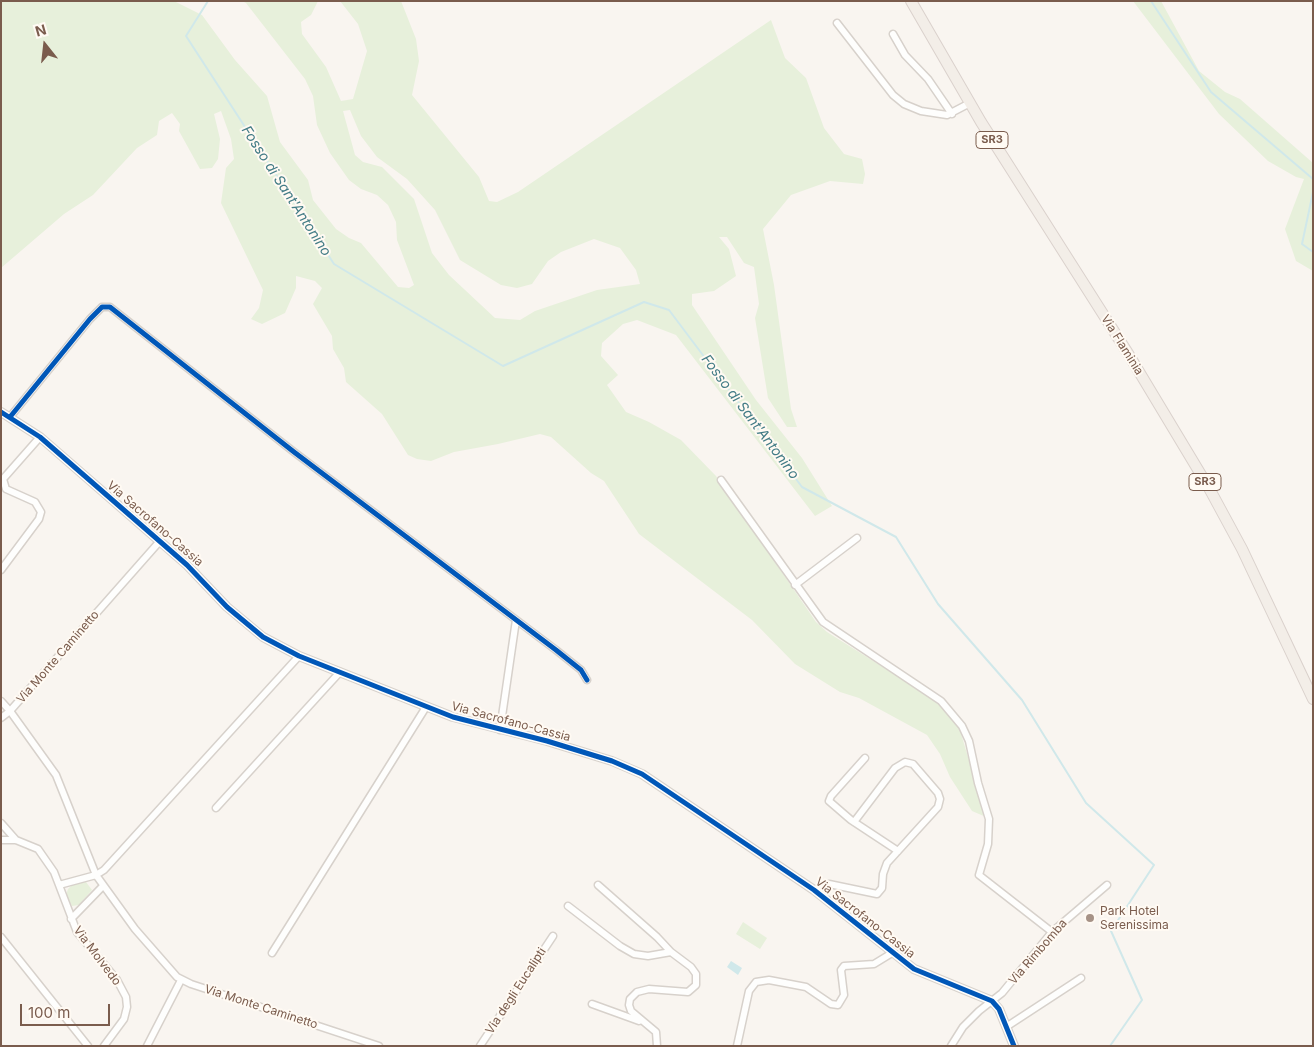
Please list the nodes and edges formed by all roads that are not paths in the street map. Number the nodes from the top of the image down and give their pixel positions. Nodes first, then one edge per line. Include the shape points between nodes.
1 (911, 1) edge
2 (838, 23) dead end
3 (893, 34) dead end
4 (970, 103) junction
5 (952, 114) junction
6 (1, 412) edge
7 (10, 417) junction
8 (40, 437) junction
9 (721, 480) dead end
10 (857, 538) dead end
11 (160, 541) junction
12 (1, 570) edge
13 (795, 585) junction
14 (516, 620) junction
15 (299, 656) junction
16 (340, 672) junction
17 (587, 680) dead end
18 (1313, 698) edge
19 (1, 702) edge
20 (426, 707) junction
21 (10, 712) junction
22 (1, 718) edge
23 (500, 730) junction
24 (865, 758) dead end
25 (216, 808) dead end
26 (854, 822) junction
27 (1, 823) edge
28 (1, 840) edge
29 (16, 840) junction
30 (898, 851) junction
31 (96, 875) junction
32 (59, 885) junction
33 (598, 885) dead end
34 (1107, 885) dead end
35 (103, 886) junction
36 (814, 890) junction
37 (568, 906) dead end
38 (71, 918) junction
39 (1052, 932) junction
40 (553, 936) dead end
41 (1, 937) edge
42 (671, 952) junction
43 (272, 953) dead end
44 (892, 953) junction
45 (1081, 978) dead end
46 (181, 980) junction
47 (992, 1001) junction
48 (592, 1004) dead end
49 (641, 1021) junction
50 (1006, 1027) junction
51 (88, 1046) edge
52 (104, 1046) edge
53 (147, 1046) edge
54 (379, 1046) edge
55 (480, 1046) edge
56 (657, 1046) edge
57 (737, 1046) edge
58 (951, 1046) edge
59 (1014, 1046) edge

1 - 4 main road, Via Flaminia / SR3
2 - 5 street via 900,102 921,111
3 - 5 street via 905,55 928,79
4 - 5 street
4 - 18 main road, Via Flaminia / SR3 via 1209,488
6 - 7 street, Via Sacrofano-Cassia
7 - 8 street, Via Sacrofano-Cassia
7 - 14 street via 90,320 102,307 110,307
8 - 11 street, Via Sacrofano-Cassia
8 - 12 street via 3,479 6,489 35,502 41,512
9 - 13 street
10 - 13 street
11 - 15 street, Via Sacrofano-Cassia via 240,619 263,637
11 - 21 street, Via Monte Caminetto
13 - 39 street via 829,628 933,695 952,712 969,741 989,819 988,844 979,875
14 - 17 street via 579,669
14 - 23 street
15 - 16 street, Via Sacrofano-Cassia
15 - 31 street
16 - 20 street, Via Sacrofano-Cassia
16 - 25 street
19 - 21 street
20 - 23 street, Via Sacrofano-Cassia
20 - 43 street
21 - 22 street
21 - 31 street, Via Monte Caminetto via 56,775
23 - 36 street, Via Sacrofano-Cassia via 612,760 642,774
24 - 26 street via 829,799
26 - 30 street
26 - 30 street via 895,768 905,762 912,764 938,793 939,802
27 - 29 street
28 - 29 street
29 - 32 street, Via Molvedo via 32,845 43,854
30 - 36 street via 885,868 882,888 877,894 829,884
31 - 32 street
31 - 35 street, Via Monte Caminetto
32 - 38 street, Via Molvedo
33 - 42 street via 653,932
34 - 39 street, Via Rimbomba
35 - 38 street, Via Molvedo
35 - 46 street, Via Monte Caminetto via 135,930
36 - 44 street, Via Sacrofano-Cassia
37 - 42 street via 634,954 648,956
38 - 52 street, Via Molvedo via 79,935 112,974 126,997 124,1019
39 - 47 street, Via Rimbomba
40 - 55 street, Via degli Eucalipti
41 - 51 street
42 - 49 street via 693,969 696,985 685,993 654,989 635,993 629,1006
44 - 47 street, Via Sacrofano-Cassia via 924,974
44 - 57 street via 874,964 844,966 844,995 838,1005 831,1004 806,987 769,980 756,982 748,991
45 - 50 street
46 - 53 street
46 - 54 street, Via Monte Caminetto
47 - 50 street
47 - 58 street, Via Rimbomba via 963,1026
48 - 49 street
49 - 56 street via 656,1032
50 - 59 street

